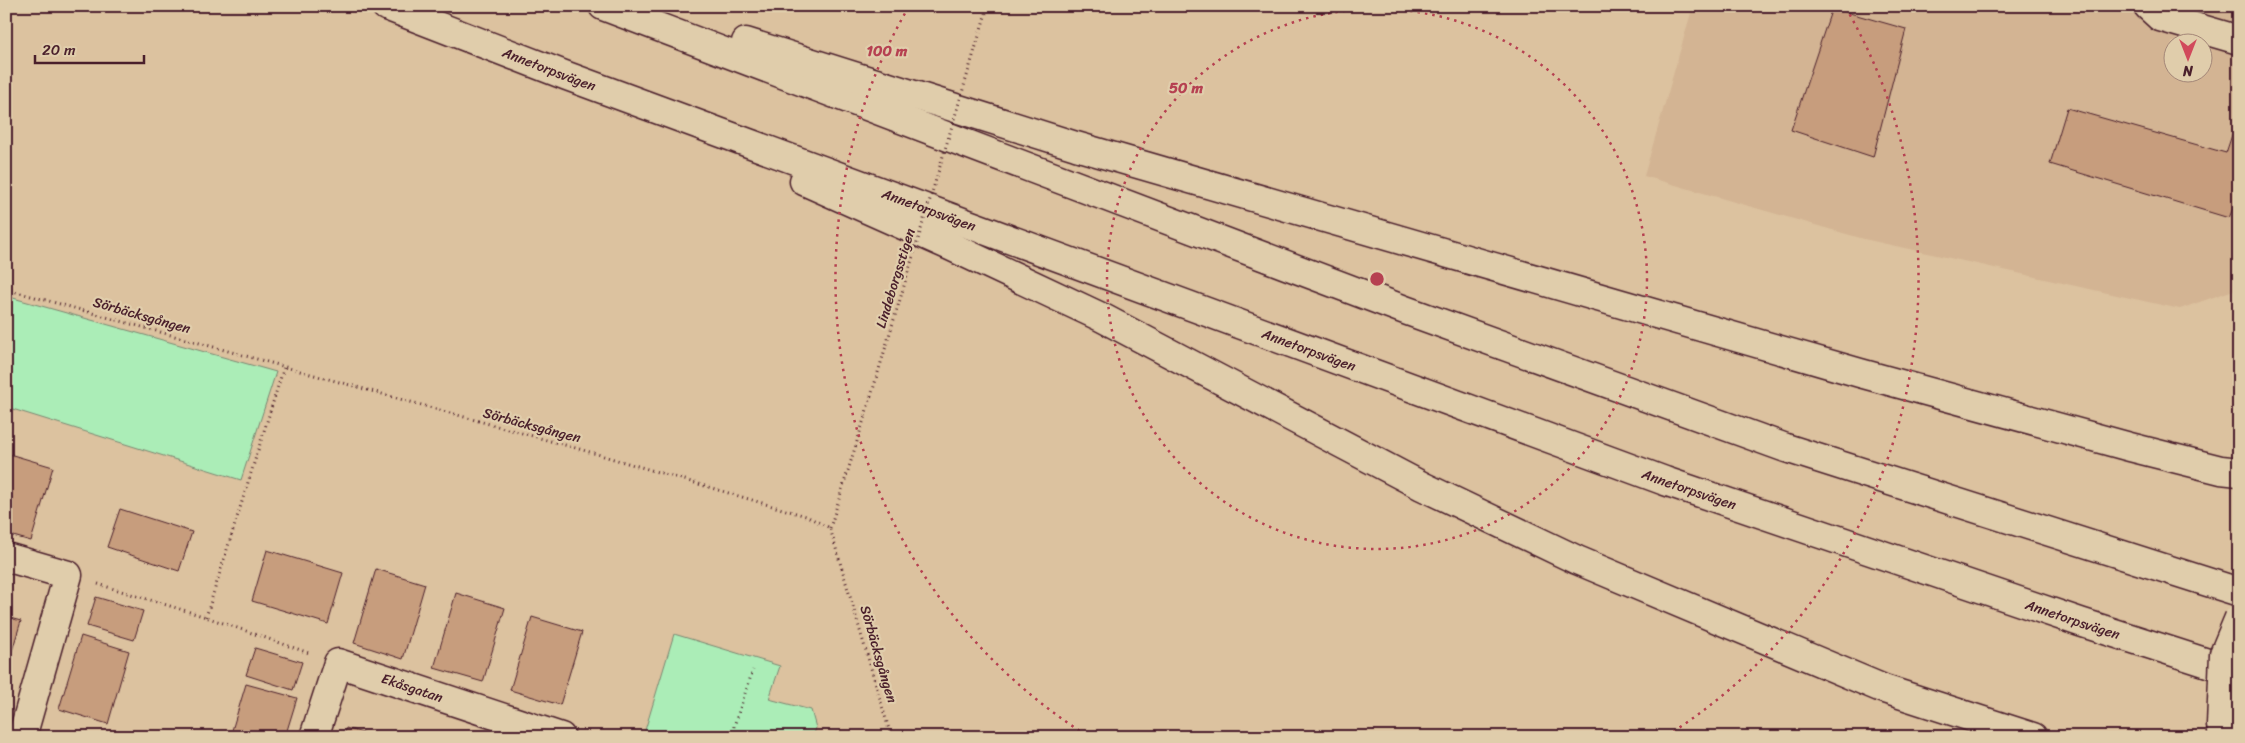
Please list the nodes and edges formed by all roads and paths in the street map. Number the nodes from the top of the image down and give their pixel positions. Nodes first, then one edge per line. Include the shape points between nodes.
1 (386, 6) edge
2 (603, 6) edge
3 (637, 6) edge
4 (988, 6) edge
5 (2148, 6) edge
6 (2239, 40) edge
7 (567, 76) junction
8 (6, 289) edge
9 (284, 367) junction
10 (2239, 472) edge
11 (830, 528) junction
12 (6, 557) edge
13 (68, 575) junction
14 (2239, 592) edge
15 (206, 617) junction
16 (2239, 618) edge
17 (338, 663) junction
18 (753, 670) dead end
19 (2239, 673) edge
20 (889, 735) edge
21 (22, 737) edge
22 (314, 737) edge
23 (561, 737) edge
24 (733, 737) edge
25 (904, 737) edge
26 (2033, 737) edge
27 (2223, 737) edge

1 - 7 main road, Annetorpsvägen
2 - 14 main road via 1405,310 1786,448
3 - 10 main road via 1076,146 1860,373 2130,447
4 - 11 path, Lindeborgsstigen, bridge
5 - 6 main road via 2160,17
7 - 19 main road, Annetorpsvägen via 1666,481
7 - 26 main road via 941,242 1101,317 1422,486 1577,560 1884,689
8 - 9 path, Sörbäcksgången
9 - 11 path, Sörbäcksgången via 797,513
9 - 15 path
11 - 20 path, Sörbäcksgången
12 - 13 main road
13 - 15 path
13 - 21 main road
15 - 17 path
16 - 27 main road, bridge via 2224,654
17 - 22 main road
17 - 23 main road, Ekåsgatan
18 - 24 path
20 - 25 path, Sörbäcksgången

